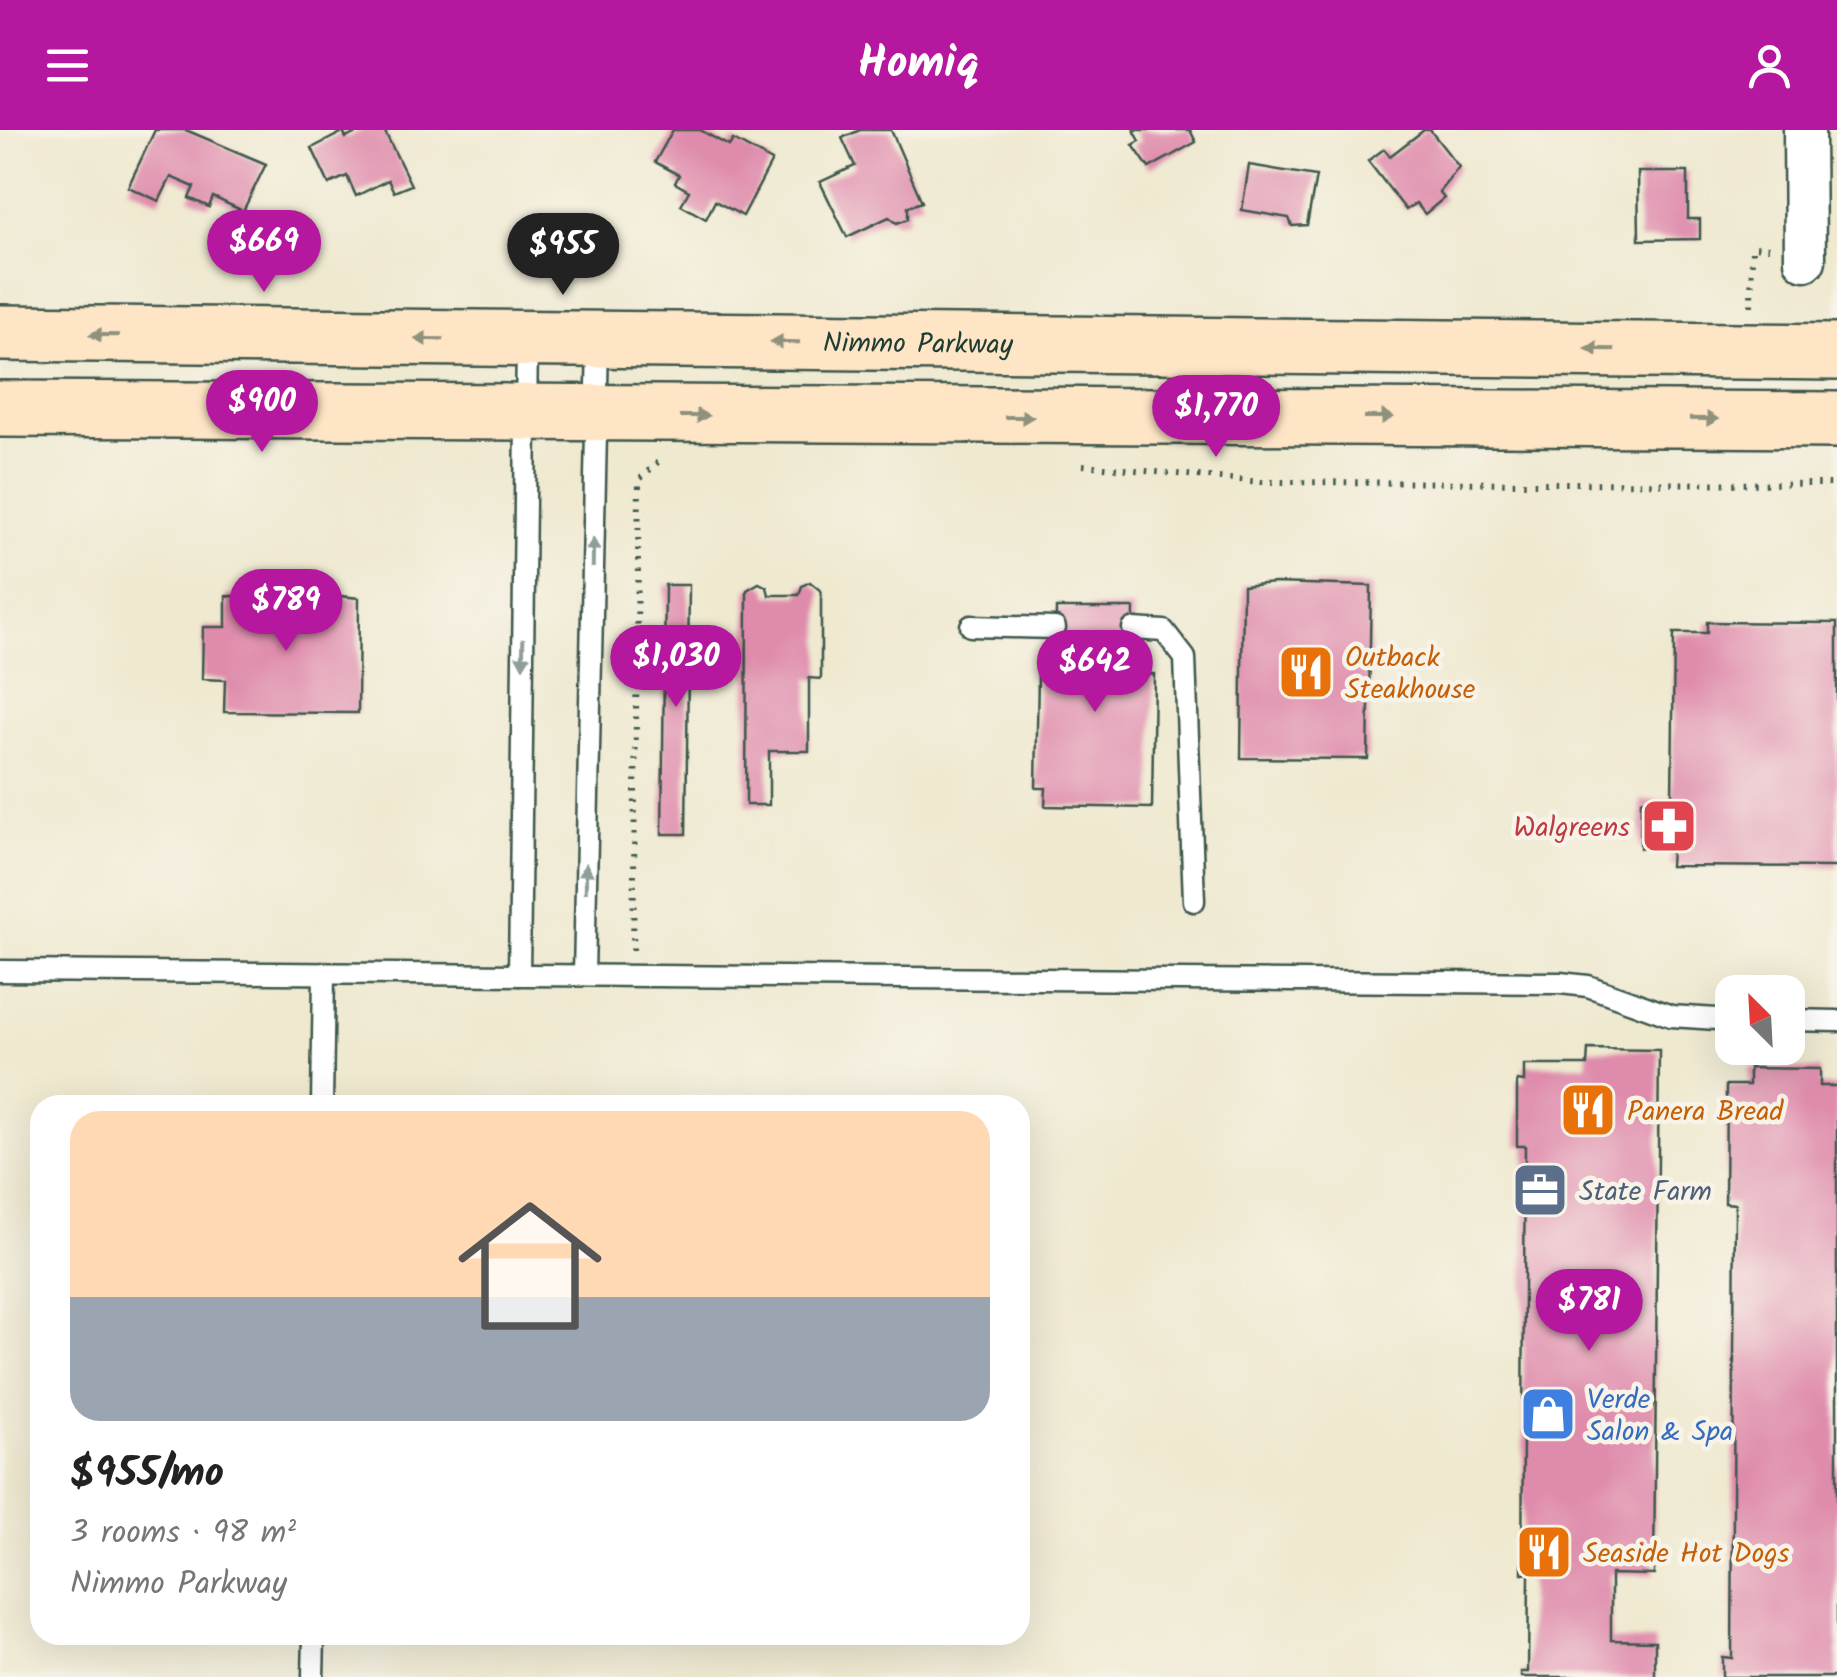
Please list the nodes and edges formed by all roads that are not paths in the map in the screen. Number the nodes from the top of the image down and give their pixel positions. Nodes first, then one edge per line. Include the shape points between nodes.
1 (1804, 130) edge
2 (1804, 255) road end
3 (0, 333) edge
4 (527, 340) junction
5 (598, 340) junction
6 (1837, 352) edge
7 (0, 409) edge
8 (526, 416) junction
9 (597, 416) junction
10 (1837, 420) edge
11 (971, 626) dead end
12 (1055, 628) dead end
13 (1133, 630) dead end
14 (1194, 900) dead end
15 (0, 970) edge
16 (324, 973) junction
17 (519, 975) junction
18 (584, 975) junction
19 (1715, 1019) edge
20 (1805, 1020) edge
21 (1837, 1021) edge
22 (322, 1095) edge
23 (314, 1645) edge
24 (314, 1677) edge

1 - 2 street
4 -> 3 main road, Nimmo Parkway
4 - 5 main road, Nimmo Parkway
4 - 8 lane
6 -> 5 main road, Nimmo Parkway
5 - 9 lane
7 - 8 main road
8 - 9 main road
8 -> 17 lane
9 -> 10 main road
18 -> 9 lane
11 - 12 lane
13 - 14 lane via 1164,630 1185,658
15 - 16 lane
16 - 17 lane
16 - 22 lane
17 - 18 lane
18 - 19 lane via 1560,983 1588,986 1671,1016
20 - 21 lane
23 - 24 lane

